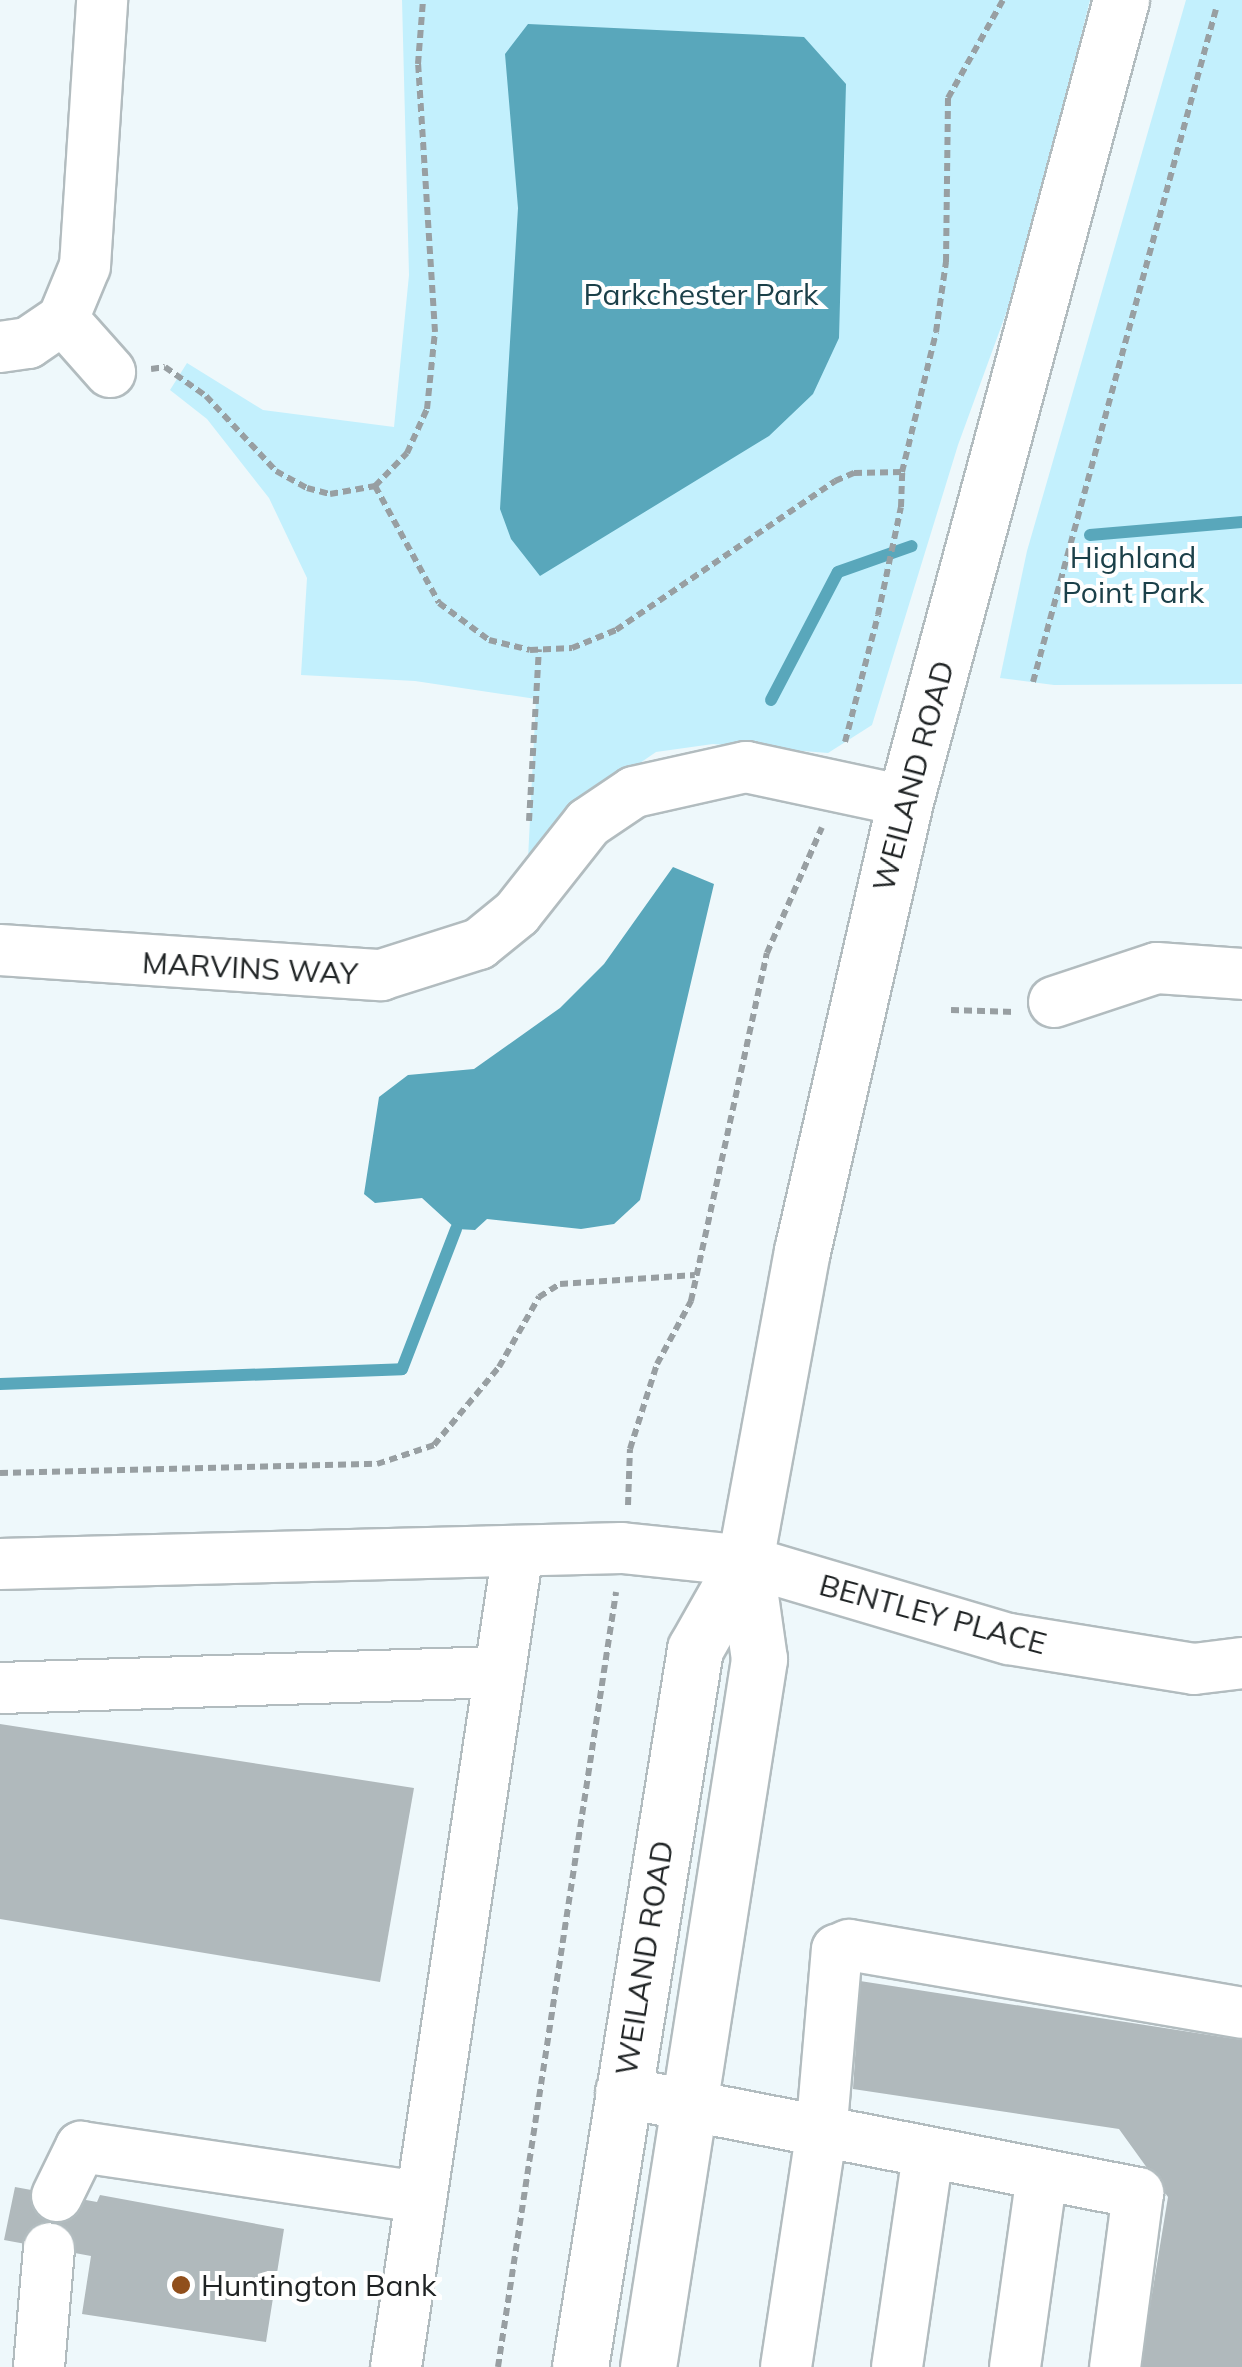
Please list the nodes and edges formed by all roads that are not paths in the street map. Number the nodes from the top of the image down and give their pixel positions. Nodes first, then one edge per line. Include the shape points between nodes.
1 (102, 0) edge
2 (1121, 0) edge
3 (63, 319) junction
4 (0, 347) edge
5 (110, 372) road end
6 (905, 800) junction
7 (0, 950) edge
8 (1242, 974) edge
9 (1054, 1002) road end
10 (518, 1551) junction
11 (744, 1561) junction
12 (0, 1564) edge
13 (1242, 1663) edge
14 (500, 1672) junction
15 (0, 1688) edge
16 (1242, 2013) edge
17 (622, 2092) junction
18 (689, 2105) junction
19 (820, 2135) junction
20 (928, 2154) junction
21 (1042, 2175) junction
22 (58, 2196) dead end
23 (421, 2197) junction
24 (49, 2248) dead end
25 (39, 2367) edge
26 (396, 2367) edge
27 (580, 2367) edge
28 (648, 2367) edge
29 (786, 2367) edge
30 (897, 2367) edge
31 (1015, 2367) edge
32 (1115, 2367) edge

1 - 3 street via 85,266
2 - 6 main road, WEILAND ROAD
3 - 4 street via 28,343
3 - 5 street
6 - 7 street, MARVINS WAY via 746,767 634,792 588,823 517,913 479,944 381,975
6 - 11 main road, WEILAND ROAD via 802,1251
8 - 9 street via 1157,968
10 - 11 street, BENTLEY PLACE via 622,1548
10 - 12 street, BENTLEY PLACE
10 - 14 street
11 - 13 street, BENTLEY PLACE via 1009,1639 1194,1669
11 - 17 main road, WEILAND ROAD via 695,1649
11 - 18 main road, WEILAND ROAD via 759,1660
14 - 15 street
14 - 23 street
16 - 19 street via 848,1945 833,1961
17 - 18 street
17 - 27 main road, WEILAND ROAD
18 - 19 street
18 - 28 main road, WEILAND ROAD
19 - 20 street
19 - 29 street
20 - 21 street
20 - 30 street
21 - 31 street
21 - 32 street via 1138,2193
22 - 23 street via 81,2147
23 - 26 street
24 - 25 street

